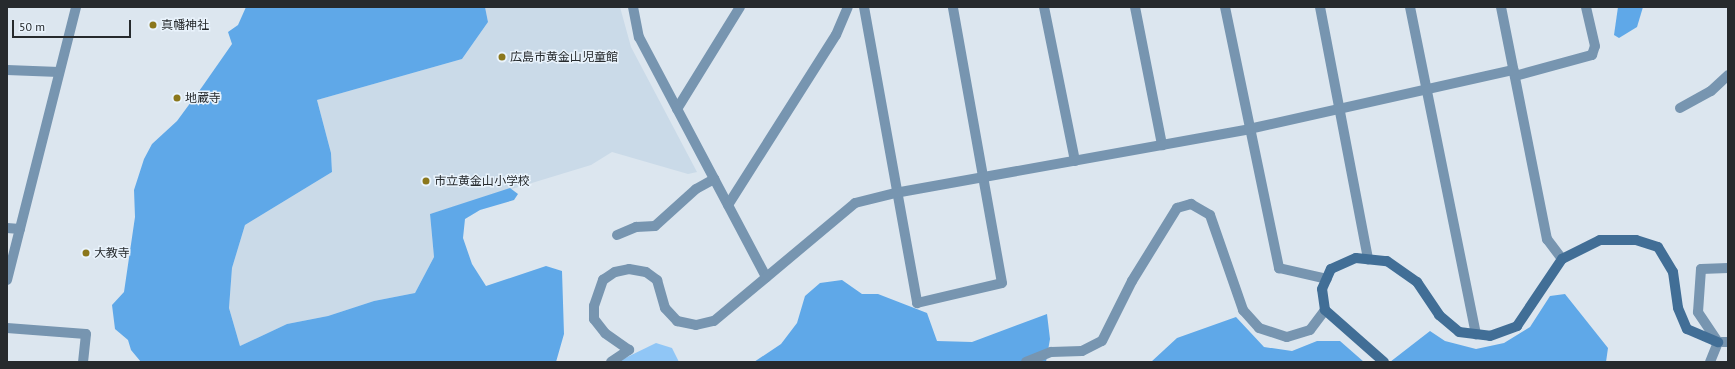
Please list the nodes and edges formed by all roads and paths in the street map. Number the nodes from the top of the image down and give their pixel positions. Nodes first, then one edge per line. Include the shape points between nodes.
1 (76, 7) edge
2 (633, 7) edge
3 (740, 7) edge
4 (863, 7) edge
5 (953, 7) edge
6 (1044, 7) edge
7 (1135, 7) edge
8 (1225, 7) edge
9 (1320, 7) edge
10 (1410, 7) edge
11 (1501, 7) edge
12 (1586, 7) edge
13 (849, 8) edge
14 (7, 70) edge
15 (59, 72) junction
16 (1514, 73) junction
17 (1728, 75) edge
18 (1427, 89) junction
19 (1340, 108) junction
20 (1680, 108) dead end
21 (677, 109) junction
22 (1249, 129) junction
23 (1162, 145) junction
24 (1075, 161) junction
25 (982, 178) junction
26 (714, 179) junction
27 (895, 193) junction
28 (728, 205) junction
29 (7, 228) edge
30 (20, 229) junction
31 (617, 235) dead end
32 (1368, 259) junction
33 (1562, 259) junction
34 (1728, 268) edge
35 (766, 277) junction
36 (1327, 278) junction
37 (7, 280) edge
38 (1324, 310) junction
39 (7, 328) edge
40 (1476, 334) junction
41 (1723, 342) edge
42 (83, 362) edge
43 (611, 362) edge
44 (1026, 362) edge
45 (1384, 362) edge
46 (1710, 362) edge

1 - 15 street
2 - 21 street via 639,37
3 - 21 street
4 - 13 street
4 - 27 street
5 - 25 street
6 - 24 street
7 - 23 street
8 - 22 street
9 - 19 street
10 - 18 street
11 - 16 street
12 - 16 street via 1595,46 1592,55
13 - 28 street via 836,35
14 - 15 street
15 - 30 street
16 - 18 street
16 - 33 street via 1547,239
17 - 20 street via 1711,91
18 - 19 street
18 - 40 street
19 - 22 street
19 - 32 street
21 - 26 street
22 - 23 street
22 - 36 street via 1279,268
23 - 24 street
24 - 25 street
25 - 27 street
25 - 27 street via 1002,283 916,303
26 - 28 street
26 - 31 street via 696,189 654,226 636,227
27 - 35 street via 855,203
28 - 35 street
29 - 30 street
30 - 37 street
32 - 36 street via 1356,258 1331,269
32 - 40 street via 1387,261 1417,282 1439,315 1459,332
33 - 40 street via 1517,326 1490,336
33 - 41 street via 1600,240 1636,240 1658,247 1673,272 1678,308 1687,329
34 - 41 street via 1701,269 1698,312
35 - 43 street via 714,321 696,325 677,321 665,308 657,280 646,272 629,269 614,272 603,280 594,306 594,319 605,333 629,350
36 - 38 street via 1322,289
38 - 44 street via 1310,330 1287,337 1259,328 1243,310 1210,215 1191,204 1176,208 1132,281 1102,340 1082,351 1051,352
38 - 45 street
39 - 42 street via 86,334
41 - 46 street

